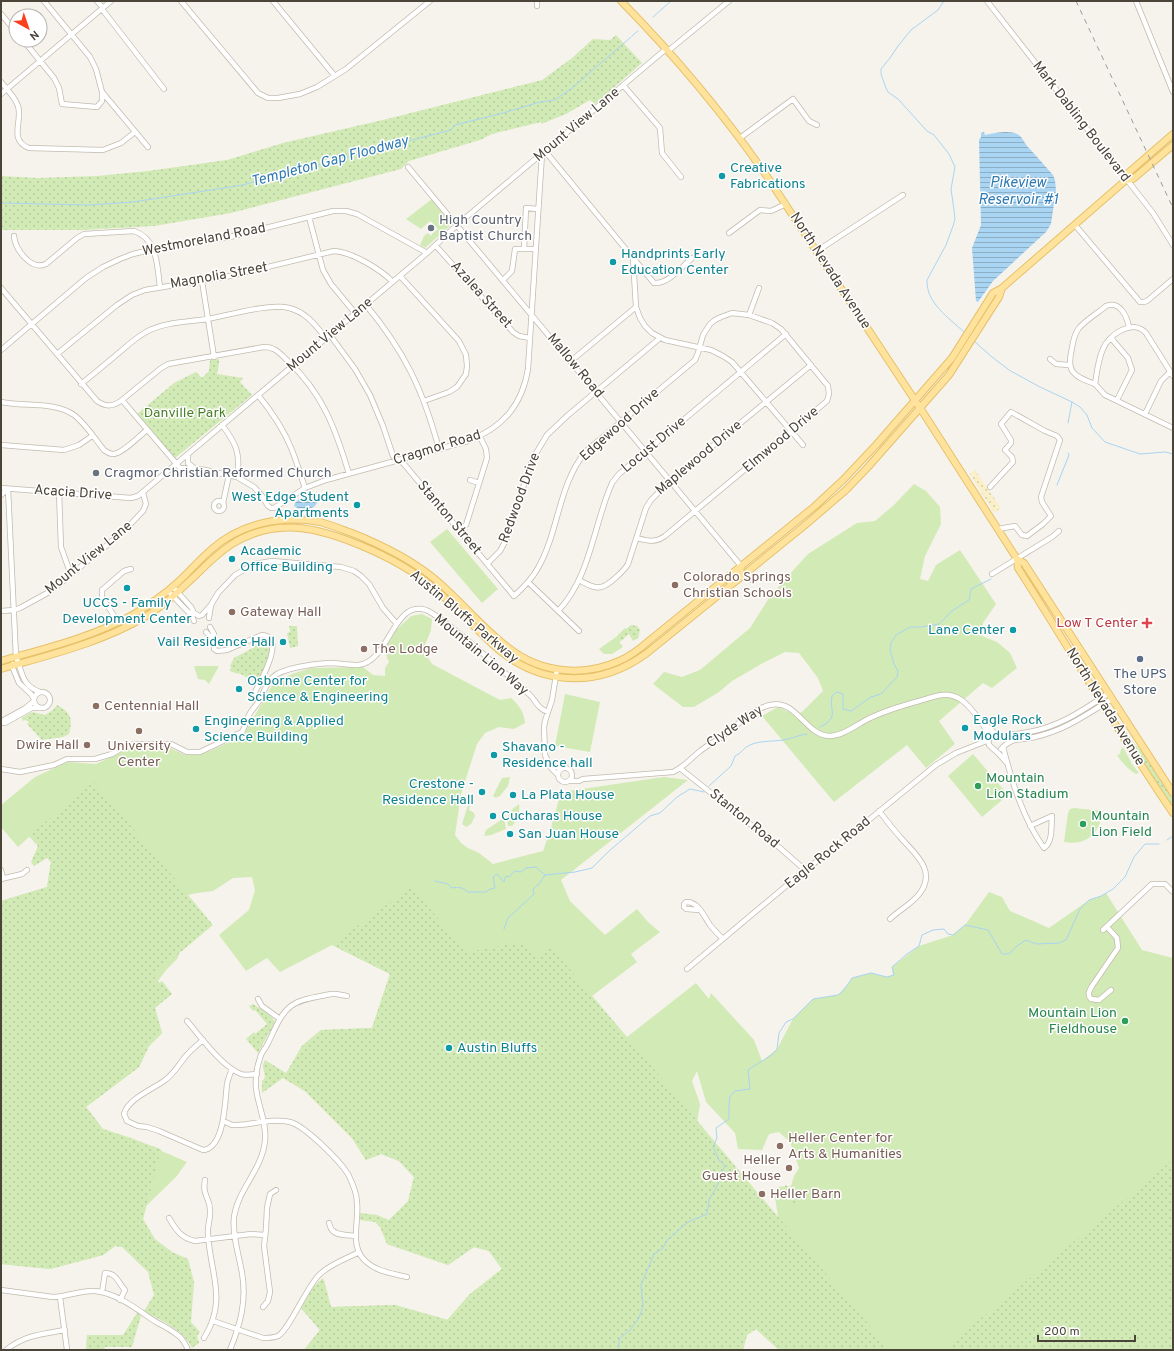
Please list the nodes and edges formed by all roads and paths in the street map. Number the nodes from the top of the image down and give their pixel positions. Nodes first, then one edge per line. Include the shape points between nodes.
1 (44, 1) edge
2 (97, 1) edge
3 (112, 1) edge
4 (181, 1) edge
5 (273, 1) edge
6 (430, 1) edge
7 (621, 1) edge
8 (729, 1) edge
9 (987, 1) edge
10 (1130, 1) edge
11 (1137, 1) edge
12 (103, 9) junction
13 (1, 14) edge
14 (8, 22) edge
15 (72, 34) junction
16 (29, 48) edge
17 (667, 50) junction
18 (40, 61) junction
19 (334, 76) junction
20 (1, 82) edge
21 (624, 85) junction
22 (7, 89) junction
23 (164, 89) dead end
24 (102, 92) junction
25 (1173, 92) edge
26 (1, 94) edge
27 (817, 125) dead end
28 (135, 132) junction
29 (1173, 134) edge
30 (740, 138) junction
31 (1173, 145) edge
32 (148, 147) dead end
33 (544, 152) junction
34 (408, 167) dead end
35 (680, 177) dead end
36 (1126, 180) junction
37 (903, 195) dead end
38 (786, 204) junction
39 (538, 209) junction
40 (309, 217) junction
41 (458, 225) junction
42 (1075, 225) junction
43 (729, 233) dead end
44 (14, 236) dead end
45 (1173, 245) edge
46 (436, 246) junction
47 (154, 249) junction
48 (524, 249) junction
49 (535, 249) junction
50 (817, 251) junction
51 (428, 253) junction
52 (318, 254) junction
53 (633, 258) junction
54 (692, 258) dead end
55 (400, 276) junction
56 (1173, 279) edge
57 (202, 280) junction
58 (503, 280) junction
59 (393, 282) junction
60 (160, 287) junction
61 (759, 288) dead end
62 (2, 292) edge
63 (366, 305) junction
64 (636, 307) junction
65 (356, 313) junction
66 (531, 314) junction
67 (749, 315) junction
68 (208, 319) junction
69 (32, 324) junction
70 (1129, 327) junction
71 (786, 334) junction
72 (328, 336) junction
73 (530, 338) junction
74 (660, 338) junction
75 (1111, 338) junction
76 (699, 348) junction
77 (963, 348) junction
78 (1, 350) edge
79 (57, 354) junction
80 (214, 357) junction
81 (1050, 359) dead end
82 (571, 361) junction
83 (811, 365) junction
84 (1069, 365) junction
85 (293, 366) junction
86 (741, 372) junction
87 (1171, 374) edge
88 (82, 384) junction
89 (1095, 384) junction
90 (596, 392) junction
91 (258, 395) junction
92 (122, 400) junction
93 (915, 400) junction
94 (1117, 400) junction
95 (766, 401) junction
96 (1, 402) edge
97 (424, 402) junction
98 (920, 408) junction
99 (1146, 414) junction
100 (621, 422) junction
101 (222, 425) junction
102 (1173, 428) edge
103 (147, 430) junction
104 (791, 431) junction
105 (92, 436) junction
106 (480, 436) junction
107 (1, 445) edge
108 (803, 445) dead end
109 (439, 449) junction
110 (646, 451) junction
111 (188, 454) junction
112 (399, 460) junction
113 (176, 464) junction
114 (194, 468) junction
115 (349, 474) junction
116 (229, 475) junction
117 (237, 477) junction
118 (470, 480) dead end
119 (670, 481) junction
120 (479, 483) junction
121 (990, 487) dead end
122 (1, 488) edge
123 (305, 488) junction
124 (8, 489) junction
125 (59, 492) junction
126 (143, 493) junction
127 (1, 495) edge
128 (223, 503) dead end
129 (696, 511) junction
130 (998, 529) junction
131 (460, 531) junction
132 (1059, 531) dead end
133 (637, 538) junction
134 (774, 551) junction
135 (1017, 559) junction
136 (487, 564) junction
137 (741, 566) junction
138 (131, 569) dead end
139 (746, 574) junction
140 (992, 574) dead end
141 (71, 575) junction
142 (579, 580) junction
143 (752, 580) dead end
144 (528, 582) junction
145 (170, 589) junction
146 (175, 595) junction
147 (514, 596) joint
148 (709, 603) junction
149 (211, 605) junction
150 (14, 610) junction
151 (1, 611) edge
152 (558, 611) junction
153 (208, 618) dead end
154 (194, 621) dead end
155 (118, 622) junction
156 (396, 623) junction
157 (210, 627) dead end
158 (579, 631) dead end
159 (206, 632) dead end
160 (213, 639) junction
161 (16, 657) junction
162 (1, 661) edge
163 (15, 665) junction
164 (1, 669) edge
165 (557, 669) junction
166 (556, 677) junction
167 (40, 692) junction
168 (1109, 693) junction
169 (261, 698) junction
170 (1112, 699) junction
171 (34, 700) junction
172 (1101, 702) junction
173 (38, 708) junction
174 (548, 712) junction
175 (2, 723) edge
176 (984, 726) junction
177 (998, 735) junction
178 (989, 739) junction
179 (975, 746) junction
180 (1004, 746) junction
181 (993, 749) junction
182 (1006, 762) junction
183 (550, 765) junction
184 (562, 769) junction
185 (681, 769) junction
186 (1, 770) edge
187 (558, 775) junction
188 (572, 775) junction
189 (584, 779) junction
190 (569, 781) junction
191 (1173, 793) edge
192 (879, 811) junction
193 (1173, 813) edge
194 (1030, 826) junction
195 (1, 870) edge
196 (27, 870) dead end
197 (805, 870) junction
198 (2, 879) edge
199 (1171, 887) edge
200 (1173, 892) edge
201 (700, 910) dead end
202 (890, 919) dead end
203 (1107, 927) junction
204 (1103, 930) dead end
205 (723, 939) junction
206 (687, 969) dead end
207 (1111, 990) dead end
208 (347, 996) dead end
209 (258, 999) dead end
210 (280, 1019) junction
211 (187, 1021) dead end
212 (203, 1040) junction
213 (232, 1069) junction
214 (256, 1074) junction
215 (224, 1121) junction
216 (264, 1122) junction
217 (205, 1180) dead end
218 (276, 1190) dead end
219 (169, 1218) dead end
220 (329, 1223) dead end
221 (265, 1235) junction
222 (235, 1236) junction
223 (356, 1236) junction
224 (208, 1240) junction
225 (359, 1252) junction
226 (407, 1277) dead end
227 (1, 1290) edge
228 (102, 1292) junction
229 (60, 1297) junction
230 (120, 1300) junction
231 (263, 1307) dead end
232 (213, 1321) junction
233 (238, 1329) junction
234 (65, 1330) junction
235 (204, 1338) dead end
236 (6, 1350) edge
237 (67, 1350) edge
238 (188, 1350) edge
239 (230, 1350) edge

1 - 15 street
2 - 12 street
3 - 12 street
4 - 19 street via 261,96 272,99 300,94
5 - 19 street
6 - 19 street
7 - 17 main road, North Nevada Avenue
8 - 17 street, Mount View Lane
9 - 36 street, Mark Dabling Boulevard
10 - 11 street
11 - 25 street
12 - 15 street
12 - 23 street
13 - 14 street
15 - 18 street
15 - 24 street via 93,63
16 - 18 street
17 - 21 street, Mount View Lane
17 - 30 main road, North Nevada Avenue
18 - 22 street
18 - 24 street via 56,83 64,106 97,107 102,101
20 - 22 street
21 - 33 street, Mount View Lane
21 - 35 street via 660,128 662,153
22 - 26 street
22 - 28 street via 18,106 17,135 24,147 103,150 121,143
24 - 28 street
27 - 30 street via 809,122 793,100
28 - 32 street
29 - 36 main road via 1128,173
30 - 38 main road, North Nevada Avenue
31 - 36 main road via 1133,179
33 - 39 street, Cragmor Road
33 - 41 street, Mount View Lane
33 - 53 street
34 - 41 street, Mallow Road
36 - 42 main road
36 - 45 street, Mark Dabling Boulevard via 1160,223
37 - 50 street
38 - 43 street via 771,211 760,210
38 - 50 main road, North Nevada Avenue
39 - 48 street via 526,208
39 - 49 street, Cragmor Road
40 - 47 street, Westmoreland Road via 230,236
40 - 51 street, Westmoreland Road via 338,210 357,214
40 - 52 street
41 - 46 street, Mount View Lane
41 - 58 street, Mallow Road
42 - 56 street via 1140,302 1147,301
42 - 77 main road via 1002,288 999,297
44 - 47 street via 18,248 31,263 37,265 46,264 84,234 134,232 147,239
46 - 51 street, Mount View Lane
46 - 73 street, Azalea Street via 513,332
47 - 60 street
47 - 69 street, Westmoreland Road via 124,257 103,267 86,278
48 - 49 street
48 - 58 street via 515,249 512,272
49 - 66 street, Cragmor Road
50 - 93 main road, North Nevada Avenue
51 - 55 street, Mount View Lane
52 - 57 street, Magnolia Street via 272,267
52 - 59 street, Magnolia Street via 334,252 350,255 383,273
52 - 65 street via 328,279
53 - 54 street via 654,283 669,278
53 - 64 street
55 - 59 street, Mount View Lane
55 - 97 street via 459,341 466,355 466,374 457,387
57 - 60 street, Magnolia Street
57 - 68 street
58 - 66 street, Mallow Road
59 - 63 street, Mount View Lane
60 - 79 street, Magnolia Street via 140,292 117,305
61 - 67 street
62 - 69 street
63 - 65 street, Mount View Lane
63 - 97 street via 399,350 416,380
64 - 74 street via 645,326
64 - 82 street
65 - 72 street, Mount View Lane
66 - 73 street, Cragmor Road
66 - 82 street, Mallow Road
67 - 71 street, Elmwood Drive via 777,326
67 - 76 street, Elmwood Drive via 732,314 715,320 703,335
68 - 72 street, Stanton Street via 269,307 288,308 305,315
68 - 80 street
68 - 88 street, Stanton Street via 151,329
69 - 78 street, Westmoreland Road
69 - 79 street
70 - 75 street
70 - 84 street via 1126,316 1114,303 1106,306 1077,331 1072,339
70 - 87 street via 1136,326 1144,330
71 - 83 street, Elmwood Drive
71 - 86 street, Locust Drive
72 - 85 street, Mount View Lane
72 - 112 street, Stanton Street via 347,357 365,386 378,413 392,456
73 - 106 street, Cragmor Road via 526,380 518,402 500,424
74 - 76 street
74 - 90 street, Redwood Drive
75 - 89 street via 1103,348
75 - 94 street via 1128,358 1133,370
76 - 86 street via 723,356
76 - 100 street, Edgewood Drive via 695,360
77 - 93 main road, Austin Bluffs Parkway
77 - 98 main road, Austin Bluffs Parkway via 952,371
79 - 88 street
80 - 85 street via 269,347 277,350
80 - 92 street via 164,366
81 - 84 street via 1056,364
82 - 90 street, Mallow Road
83 - 95 street, Maplewood Drive
83 - 104 street, Elmwood Drive via 828,386 830,394 824,404
84 - 89 street via 1077,376
85 - 91 street, Mount View Lane
85 - 115 street via 324,407
86 - 95 street
86 - 110 street, Locust Drive
87 - 99 street via 1161,381
88 - 92 street via 94,399 104,405 116,405
89 - 94 street via 1105,395
90 - 100 street, Mallow Road
90 - 136 street, Redwood Drive via 553,428 542,442 528,470 506,540 500,551
91 - 101 street, Mount View Lane
91 - 123 street via 285,434
92 - 103 street
93 - 98 main road, North Nevada Avenue
93 - 137 main road, Austin Bluffs Parkway via 861,462 829,493
94 - 99 street
95 - 104 street
95 - 119 street, Maplewood Drive
96 - 105 street via 65,410 76,416
97 - 109 street
98 - 130 main road, North Nevada Avenue
98 - 134 main road, Austin Bluffs Parkway via 846,490
99 - 102 street
100 - 110 street, Mallow Road
100 - 144 street, Edgewood Drive via 586,451 575,467 542,561
101 - 111 street, Mount View Lane
101 - 117 street via 238,451
103 - 105 street via 120,452 113,454 104,450
103 - 113 street
104 - 108 street
104 - 129 street, Elmwood Drive
105 - 107 street via 79,445 64,450
106 - 109 street, Cragmor Road
106 - 120 street via 487,453
109 - 112 street, Cragmor Road
110 - 119 street, Mallow Road
110 - 142 street, Locust Drive via 623,470 610,488
111 - 113 street, Mount View Lane
111 - 114 street via 188,463
112 - 115 street, Cragmor Road
112 - 131 street, Stanton Street
113 - 114 street via 180,468
113 - 126 street, Mount View Lane
114 - 116 street
115 - 123 street, Cragmor Road
116 - 117 street
116 - 128 street
117 - 123 street, Cragmor Road via 254,487 271,508
118 - 120 street
119 - 129 street, Mallow Road
119 - 133 street, Maplewood Drive via 648,504
120 - 131 street via 466,525
121 - 130 street via 1013,462 1005,450 1011,440 1001,424 1011,412 1060,440 1041,497 1051,516 1027,536 1022,535 1015,526
122 - 124 street, Acacia Drive
124 - 125 street, Acacia Drive
124 - 127 street
124 - 150 street
125 - 126 street, Acacia Drive via 131,498
125 - 141 street via 61,547
126 - 141 street, Mount View Lane via 146,504 136,519
129 - 133 street, Elmwood Drive via 657,541
129 - 137 street, Mallow Road
130 - 135 main road, North Nevada Avenue
131 - 136 street, Stanton Street
132 - 135 street
133 - 142 street, Maplewood Drive via 627,567 608,584 596,587
134 - 137 main road via 750,565
134 - 139 main road, Austin Bluffs Parkway
135 - 140 street
135 - 168 main road, North Nevada Avenue via 1024,563
135 - 172 main road, North Nevada Avenue via 1018,568
136 - 147 street, Stanton Street
137 - 148 main road via 740,573
137 - 165 main road, Austin Bluffs Parkway via 625,658 593,669
138 - 155 street via 124,571 102,590 102,597
139 - 143 street
139 - 148 main road, Austin Bluffs Parkway
141 - 150 street, Mount View Lane via 51,591
142 - 152 street, Locust Drive
144 - 147 street, Edgewood Drive
144 - 152 street
145 - 146 street
145 - 155 main road, Austin Bluffs Parkway
145 - 165 main road, Austin Bluffs Parkway via 212,549 244,530 282,520 320,522 367,539 405,558 441,584 512,651 530,661
146 - 149 street via 194,613 201,616
146 - 154 street
146 - 163 main road, Austin Bluffs Parkway via 142,618 114,632
146 - 166 main road, Austin Bluffs Parkway via 219,553 247,537 265,530 284,528 318,530 366,547 401,565 436,590 507,657 527,668
148 - 166 main road, Austin Bluffs Parkway via 640,658 622,668 594,677
149 - 153 street
149 - 156 street via 218,593 235,575 259,562 337,566 354,571 364,578
150 - 151 street, Mount View Lane
150 - 161 street
152 - 158 street
155 - 161 main road, Austin Bluffs Parkway via 86,636
156 - 169 street, Mountain Lion Way via 377,655 370,661 360,665 319,664 280,672 270,680
156 - 174 street, Mountain Lion Way via 414,610 422,609 429,612 468,641 529,695 540,708
157 - 160 street via 214,634
159 - 160 street
160 - 169 street via 214,649 219,651 262,635 270,638 271,658 255,693
161 - 162 main road, Austin Bluffs Parkway
161 - 163 street
163 - 164 main road, Austin Bluffs Parkway
163 - 167 street via 30,688
163 - 171 street via 19,683
165 - 166 street
166 - 174 street
167 - 171 street
167 - 173 street via 47,693 50,703 46,708
168 - 170 main road, North Nevada Avenue
168 - 172 street, Eagle Rock Road
169 - 186 street, Mountain Lion Way via 248,716 242,732 200,752 188,752 171,744 134,744 95,759 67,760 20,772
170 - 172 street, Eagle Rock Road
170 - 191 main road, North Nevada Avenue
171 - 173 street
171 - 175 street
172 - 177 street, Eagle Rock Road via 1047,728
172 - 180 street, Eagle Rock Road via 1062,729 1036,737 1012,740
172 - 193 main road, North Nevada Avenue
173 - 175 street via 32,708
174 - 183 street via 544,747
176 - 177 street
176 - 178 street
176 - 185 street, Clyde Way via 971,708 960,699 946,695 934,696 882,712 845,732 834,735 819,733 810,728 782,705 771,705 752,714 706,747
177 - 178 street, Eagle Rock Road
177 - 180 street via 1004,739
178 - 179 street, Eagle Rock Road
178 - 181 street
179 - 181 street, Eagle Rock Road
179 - 192 street, Eagle Rock Road via 936,765
180 - 181 street, Eagle Rock Road via 1001,749
180 - 182 street
181 - 182 street
182 - 194 street
183 - 184 street, Clyde Way
183 - 187 street
184 - 187 street
184 - 188 street, Clyde Way via 568,769
185 - 189 street, Clyde Way via 666,774
185 - 197 street, Stanton Road
187 - 190 street via 562,782
188 - 189 street, Clyde Way
188 - 190 street
189 - 190 street, Clyde Way
192 - 197 street, Eagle Rock Road
192 - 202 street via 917,855 925,870 920,893
194 - 194 street via 1052,816 1048,846 1044,848
195 - 198 street
196 - 198 street via 22,874
197 - 205 street, Eagle Rock Road
199 - 200 street
199 - 203 street via 1165,884 1152,884
201 - 205 street
203 - 204 street
203 - 207 street via 1117,938 1118,948 1088,992 1091,999 1099,1000
205 - 206 street, Eagle Rock Road
208 - 210 street via 336,994 304,1000 290,1007
209 - 210 street via 262,1006
210 - 214 street via 260,1056
211 - 212 street
212 - 213 street
212 - 215 street via 169,1077 126,1107 124,1114 127,1121 203,1150 212,1145
213 - 214 street via 243,1075
213 - 215 street
214 - 216 street
215 - 216 street via 232,1125
216 - 222 street via 262,1154 237,1204 234,1218
216 - 223 street via 294,1123 309,1133 344,1168 358,1203
217 - 224 street via 204,1191 210,1208
218 - 221 street via 270,1194 267,1202
219 - 224 street via 179,1233 186,1238 195,1241
220 - 223 street via 335,1232
221 - 222 street
221 - 231 street via 270,1292
222 - 224 street
222 - 233 street via 244,1291
223 - 225 street
224 - 232 street via 217,1287
225 - 226 street via 374,1268
225 - 233 street via 319,1275 307,1290 285,1330 278,1336 263,1338
227 - 229 street
228 - 229 street via 85,1291
228 - 230 street
228 - 230 street via 105,1273 111,1273 125,1290
229 - 234 street
230 - 238 street via 176,1334
232 - 233 street
232 - 235 street
233 - 239 street
234 - 236 street via 30,1336
234 - 237 street

